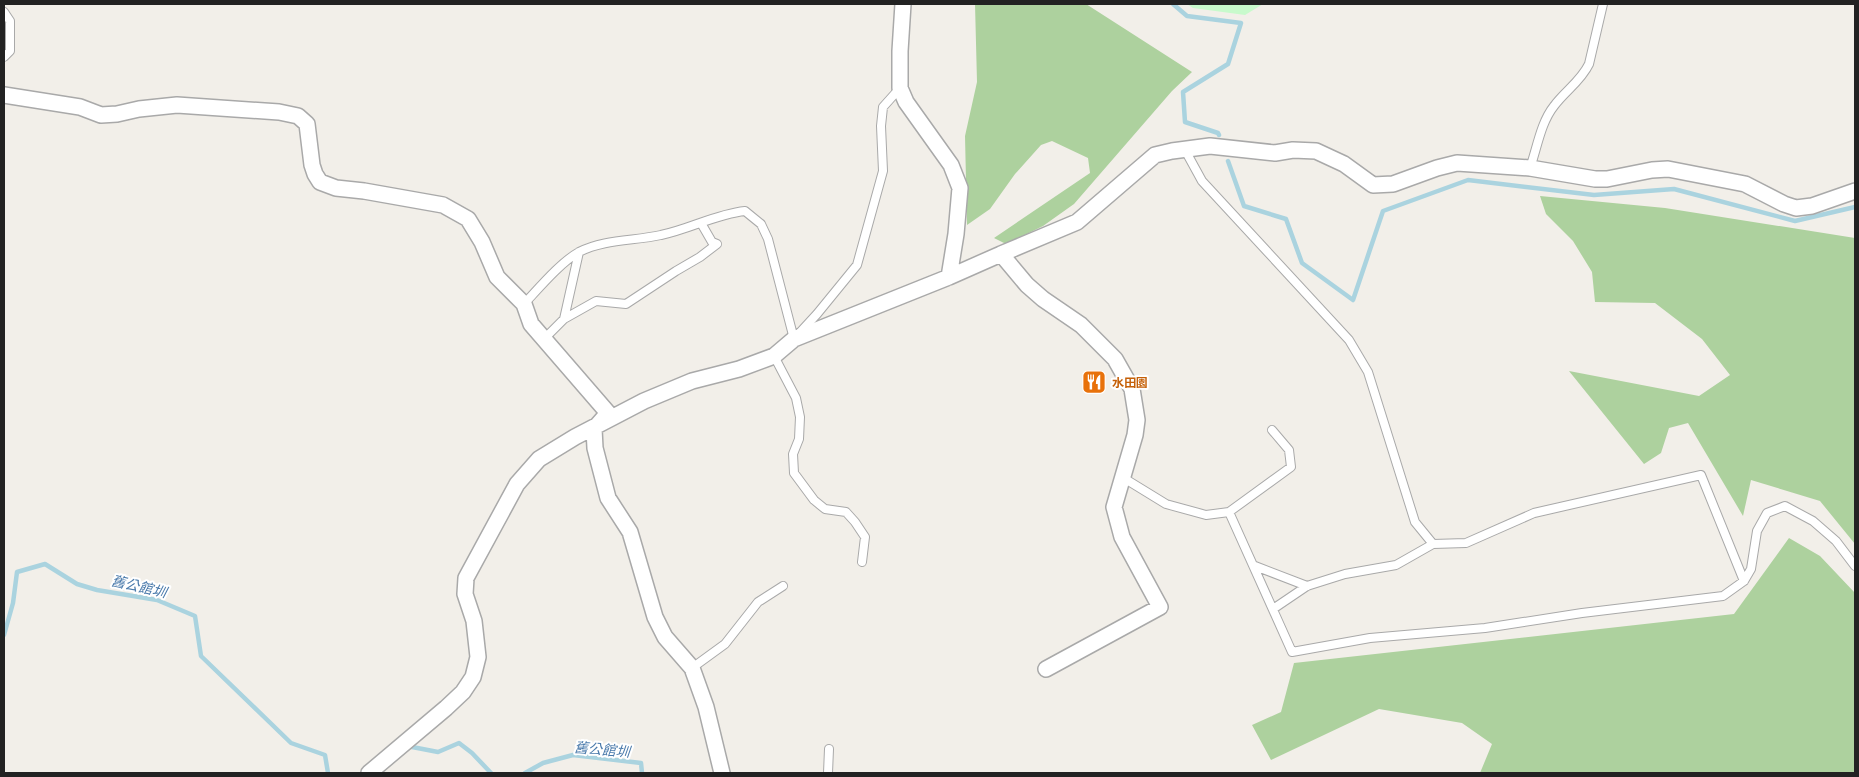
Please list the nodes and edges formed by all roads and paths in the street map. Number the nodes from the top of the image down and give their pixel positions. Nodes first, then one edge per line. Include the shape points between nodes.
1 (903, 4) edge
2 (1603, 4) edge
3 (4, 12) edge
4 (4, 57) edge
5 (900, 88) junction
6 (4, 95) edge
7 (1185, 150) junction
8 (1530, 168) junction
9 (1855, 191) edge
10 (702, 223) junction
11 (579, 252) junction
12 (1001, 254) junction
13 (949, 277) junction
14 (524, 304) junction
15 (564, 319) junction
16 (544, 339) junction
17 (794, 339) junction
18 (774, 356) junction
19 (594, 429) junction
20 (1272, 430) dead end
21 (1122, 477) junction
22 (1230, 512) junction
23 (1433, 544) junction
24 (862, 562) dead end
25 (1254, 566) junction
26 (1855, 566) edge
27 (1744, 581) junction
28 (784, 586) dead end
29 (1306, 586) junction
30 (1273, 609) junction
31 (692, 668) junction
32 (1046, 669) dead end
33 (829, 749) dead end
34 (369, 773) edge
35 (722, 773) edge
36 (828, 773) edge

1 - 5 street
2 - 8 lane via 1585,73 1547,116
3 - 4 lane via 10,22 10,51
5 - 13 street via 906,102 952,166 960,188
5 - 17 lane via 883,107 883,171 857,265
6 - 14 street via 80,108 101,115 177,105 298,116 307,124 312,165 320,182 336,188 443,205 468,219 497,277
7 - 8 street via 1210,146 1275,153 1316,151 1344,164 1373,186 1393,184 1456,163
7 - 12 street via 1155,155 1077,222
7 - 23 lane via 1202,181 1349,340 1368,372 1415,522
8 - 9 street via 1595,179 1668,169 1745,184 1796,208 1812,206
10 - 11 lane via 662,235 603,244
10 - 15 lane via 712,242 717,244 700,257 626,304 596,301
10 - 17 lane via 732,212 745,211 761,224 768,239
11 - 14 lane
11 - 15 lane
12 - 13 street
12 - 21 street via 1027,285 1081,325 1115,359 1132,389 1135,435
13 - 17 street
14 - 16 street via 531,324
15 - 16 lane
16 - 19 street via 608,413
17 - 18 street
18 - 19 street via 740,369 692,381 644,401
18 - 24 lane via 796,398 800,417 799,439 793,454 794,473 825,509 846,512 855,522 864,537
19 - 31 street via 595,448 608,498 630,532 655,617 665,637
19 - 34 street via 538,459 517,484 466,578 465,594 474,621 478,657 473,677 446,708
20 - 22 lane via 1289,450 1292,467
21 - 22 lane via 1166,504 1206,515
21 - 32 street via 1114,507 1122,537 1160,607
22 - 25 lane
23 - 27 lane via 1466,543 1534,513 1700,475
23 - 29 lane via 1396,565 1345,574
25 - 29 lane
25 - 30 lane
26 - 27 lane via 1836,541 1814,521 1785,506 1767,513 1757,532 1751,569
27 - 30 lane via 1723,596 1582,612 1485,628 1370,638 1292,652
28 - 31 lane via 758,602 725,644
29 - 30 lane
31 - 35 street via 706,707
33 - 36 lane

